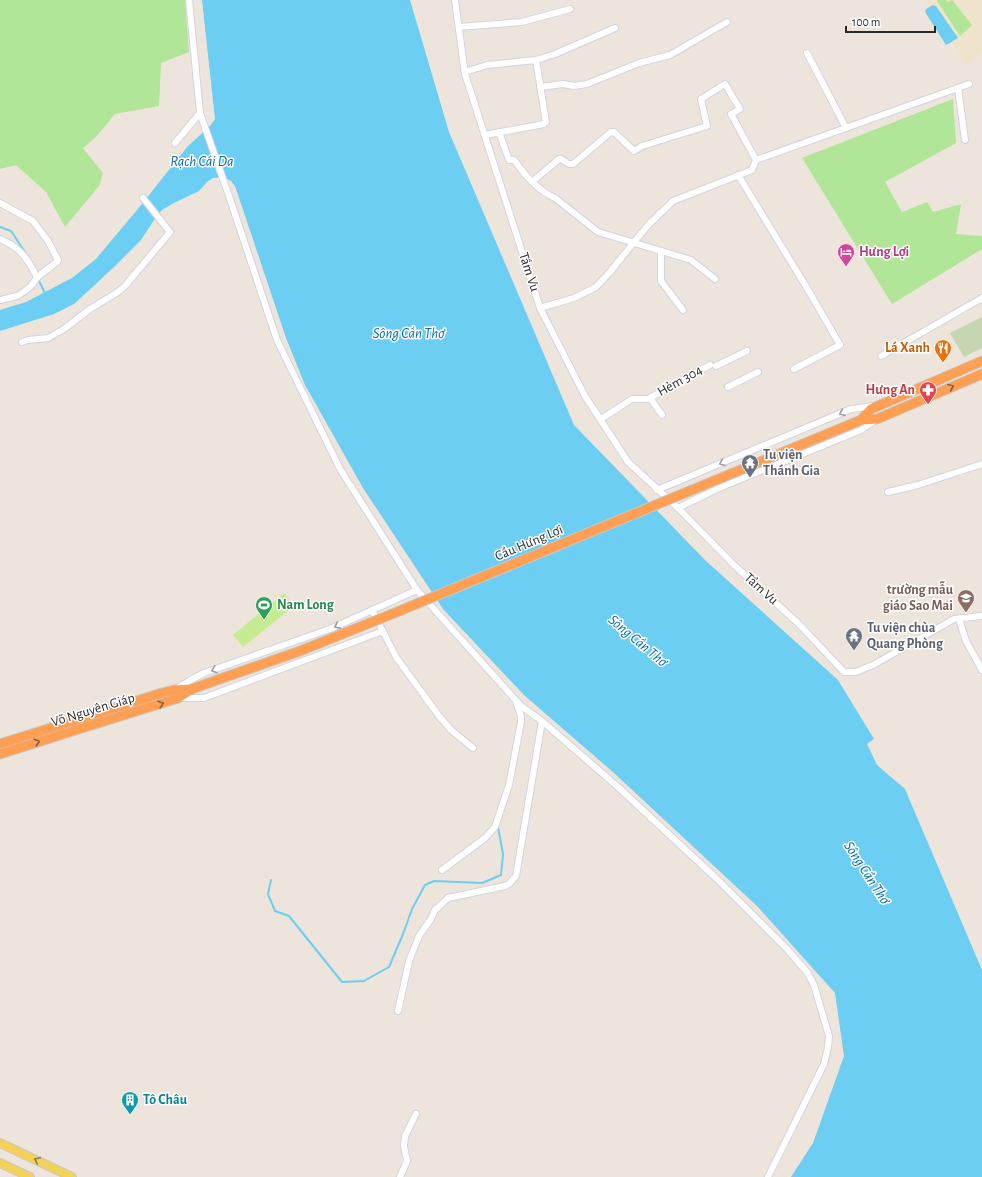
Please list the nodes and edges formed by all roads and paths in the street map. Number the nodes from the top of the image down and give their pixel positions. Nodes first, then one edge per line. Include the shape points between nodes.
1 (189, 0) edge
2 (455, 0) edge
3 (570, 9) dead end
4 (727, 22) dead end
5 (459, 27) junction
6 (615, 28) dead end
7 (807, 52) dead end
8 (536, 60) junction
9 (465, 72) junction
10 (969, 84) dead end
11 (540, 87) junction
12 (958, 88) junction
13 (200, 113) junction
14 (846, 128) junction
15 (498, 132) junction
16 (485, 135) junction
17 (965, 140) dead end
18 (175, 143) dead end
19 (756, 160) junction
20 (738, 175) junction
21 (533, 181) junction
22 (143, 198) dead end
23 (0, 204) edge
24 (0, 239) edge
25 (632, 243) junction
26 (661, 251) junction
27 (37, 277) junction
28 (714, 279) dead end
29 (982, 298) edge
30 (0, 300) edge
31 (540, 308) junction
32 (683, 310) dead end
33 (22, 342) dead end
34 (746, 351) dead end
35 (881, 356) dead end
36 (982, 361) edge
37 (794, 369) dead end
38 (758, 372) dead end
39 (982, 374) edge
40 (728, 387) dead end
41 (650, 398) junction
42 (880, 405) junction
43 (662, 415) dead end
44 (601, 419) junction
45 (877, 419) junction
46 (861, 420) junction
47 (982, 464) edge
48 (657, 490) junction
49 (888, 492) dead end
50 (678, 508) junction
51 (417, 590) junction
52 (372, 610) junction
53 (982, 616) edge
54 (959, 619) junction
55 (383, 631) junction
56 (982, 670) edge
57 (217, 680) joint
58 (176, 694) junction
59 (515, 699) junction
60 (539, 719) junction
61 (81, 723) junction
62 (0, 744) edge
63 (473, 748) dead end
64 (0, 754) edge
65 (442, 870) dead end
66 (398, 1011) dead end
67 (416, 1114) dead end
68 (0, 1143) edge
69 (0, 1163) edge
70 (20, 1175) edge
71 (30, 1177) edge
72 (72, 1177) edge
73 (400, 1177) edge
74 (768, 1177) edge

1 - 13 street
2 - 5 street, Tầm Vu
3 - 5 street via 522,22
4 - 11 street via 670,55 639,63 587,84
5 - 9 street, Tầm Vu
6 - 8 street
7 - 14 street
8 - 9 street via 488,66
8 - 11 street
9 - 16 street, Tầm Vu
10 - 12 street
11 - 15 street via 546,122
12 - 14 street
12 - 17 street
13 - 18 street
13 - 51 street via 281,347 340,469
14 - 19 street
15 - 16 street
15 - 21 street via 509,160 514,160
16 - 31 street, Tầm Vu
19 - 20 street via 752,170
19 - 21 street via 731,114 740,109 725,84 701,99 707,126 642,146 634,151 611,132 572,164 561,158
20 - 25 street via 673,201
20 - 37 street via 840,345
21 - 25 street via 541,190 598,232
22 - 33 street via 170,232 125,286 48,338
23 - 27 street via 33,220 58,258 57,262
24 - 27 street via 21,252
25 - 26 street
25 - 31 street via 596,287 574,298
26 - 28 street via 691,260
26 - 32 street via 661,281
27 - 30 street via 32,286 17,296
29 - 35 street
31 - 44 street, Tầm Vu via 585,396
34 - 41 street, Hẻm 304
36 - 42 highway
38 - 40 street
45 -> 39 highway
41 - 43 street, Hẻm 304
41 - 44 street, Hẻm 304 via 632,399
42 - 46 highway via 871,409
42 -> 48 street via 851,409
44 - 48 street, Tầm Vu via 628,462
45 - 46 highway
45 - 50 street via 861,430 719,488
46 - 57 highway, Cầu Hưng Lợi, bridge via 397,612 300,651
47 - 49 street via 918,486
48 - 50 street, Tầm Vu
50 - 54 street, Tầm Vu via 735,566 799,624 844,672 863,669 954,619
51 - 52 street
51 - 59 street
52 - 55 street
52 -> 58 street via 330,629 204,673 189,680
53 - 54 street
54 - 56 street via 966,641
55 - 58 street via 204,698
55 - 63 street via 396,657 439,716
57 - 58 highway, Võ Nguyên Giáp
58 - 61 highway, Võ Nguyên Giáp
59 - 60 street
59 - 65 street via 521,722 509,785 495,827 485,838
60 - 66 street via 516,876 505,886 448,898 435,910 419,936 409,961
60 - 74 street via 618,787 717,879 787,949 807,972 814,985 829,1036 824,1064
61 - 62 highway, Võ Nguyên Giáp
64 -> 61 highway, Võ Nguyên Giáp
67 - 73 street via 405,1136 407,1161
72 -> 68 main road
69 - 70 main road
70 - 71 main road

